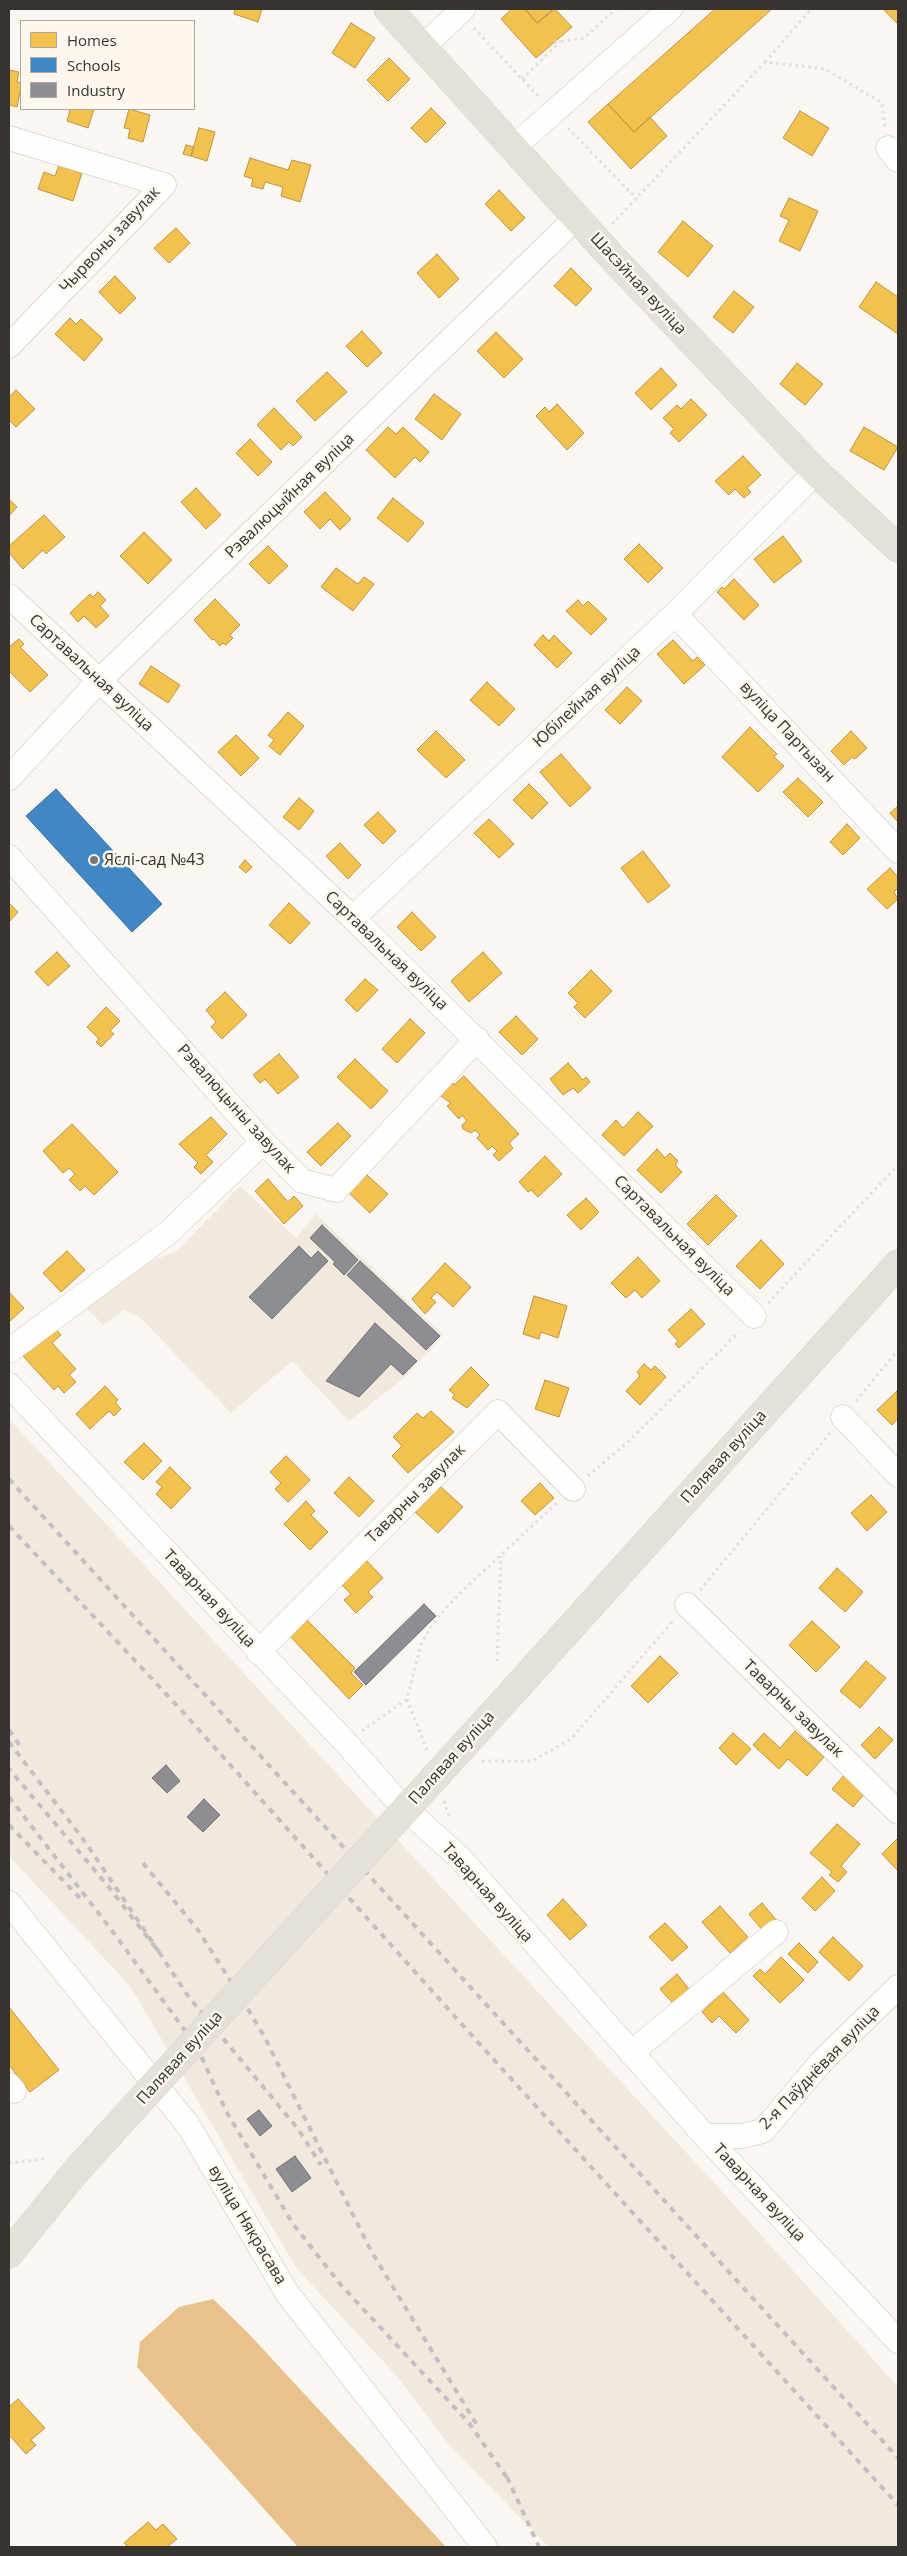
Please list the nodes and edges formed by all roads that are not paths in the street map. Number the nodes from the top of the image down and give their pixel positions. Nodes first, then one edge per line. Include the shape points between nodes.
1 (388, 9) edge
2 (463, 9) edge
3 (670, 9) edge
4 (423, 47) junction
5 (9, 138) edge
6 (514, 147) junction
7 (576, 218) junction
8 (9, 346) edge
9 (816, 472) junction
10 (898, 548) edge
11 (9, 596) edge
12 (675, 614) junction
13 (99, 680) junction
14 (9, 778) edge
15 (898, 850) edge
16 (9, 857) edge
17 (353, 918) junction
18 (477, 1040) junction
19 (263, 1142) junction
20 (898, 1264) edge
21 (754, 1316) road end
22 (9, 1351) edge
23 (9, 1385) edge
24 (843, 1417) road end
25 (898, 1475) edge
26 (573, 1489) dead end
27 (687, 1605) road end
28 (258, 1652) junction
29 (898, 1812) edge
30 (13, 1918) edge
31 (776, 1932) dead end
32 (898, 1987) edge
33 (631, 2053) junction
34 (705, 2136) junction
35 (9, 2254) edge
36 (898, 2341) edge
37 (485, 2547) edge

1 - 4 main road, Шасэйная вуліца
2 - 4 street
3 - 6 street
4 - 6 main road, Шасэйная вуліца
5 - 8 street, Чырвоны завулак via 164,185
6 - 7 main road, Шасэйная вуліца
7 - 9 main road, Шасэйная вуліца
7 - 13 street, Рэвалюцыйная вуліца
9 - 10 main road, Шасэйная вуліца
9 - 12 street, Юбілейная вуліца
11 - 13 street, Сартавальная вуліца
12 - 15 street, вуліца Партызан
12 - 17 street, Юбілейная вуліца
13 - 14 street, Рэвалюцыйная вуліца
13 - 17 street, Сартавальная вуліца
16 - 19 street, Рэвалюцыны завулак
17 - 18 street, Сартавальная вуліца
18 - 19 street, Рэвалюцыны завулак via 336,1190 302,1181
18 - 21 street, Сартавальная вуліца
19 - 22 street via 168,1232
20 - 35 main road, Палявая вуліца, bridge via 77,2170
23 - 28 street, Таварная вуліца
24 - 25 street
26 - 28 street, Таварны завулак via 498,1412
27 - 29 street, Таварны завулак
28 - 33 street, Таварная вуліца via 400,1804 460,1858
30 - 37 street, вуліца Някрасава via 188,2125 287,2293
31 - 33 street
32 - 34 street, 2-я Паўднёвая вуліца via 823,2060 763,2131 742,2136
33 - 34 street, Таварная вуліца
34 - 36 street, Таварная вуліца

